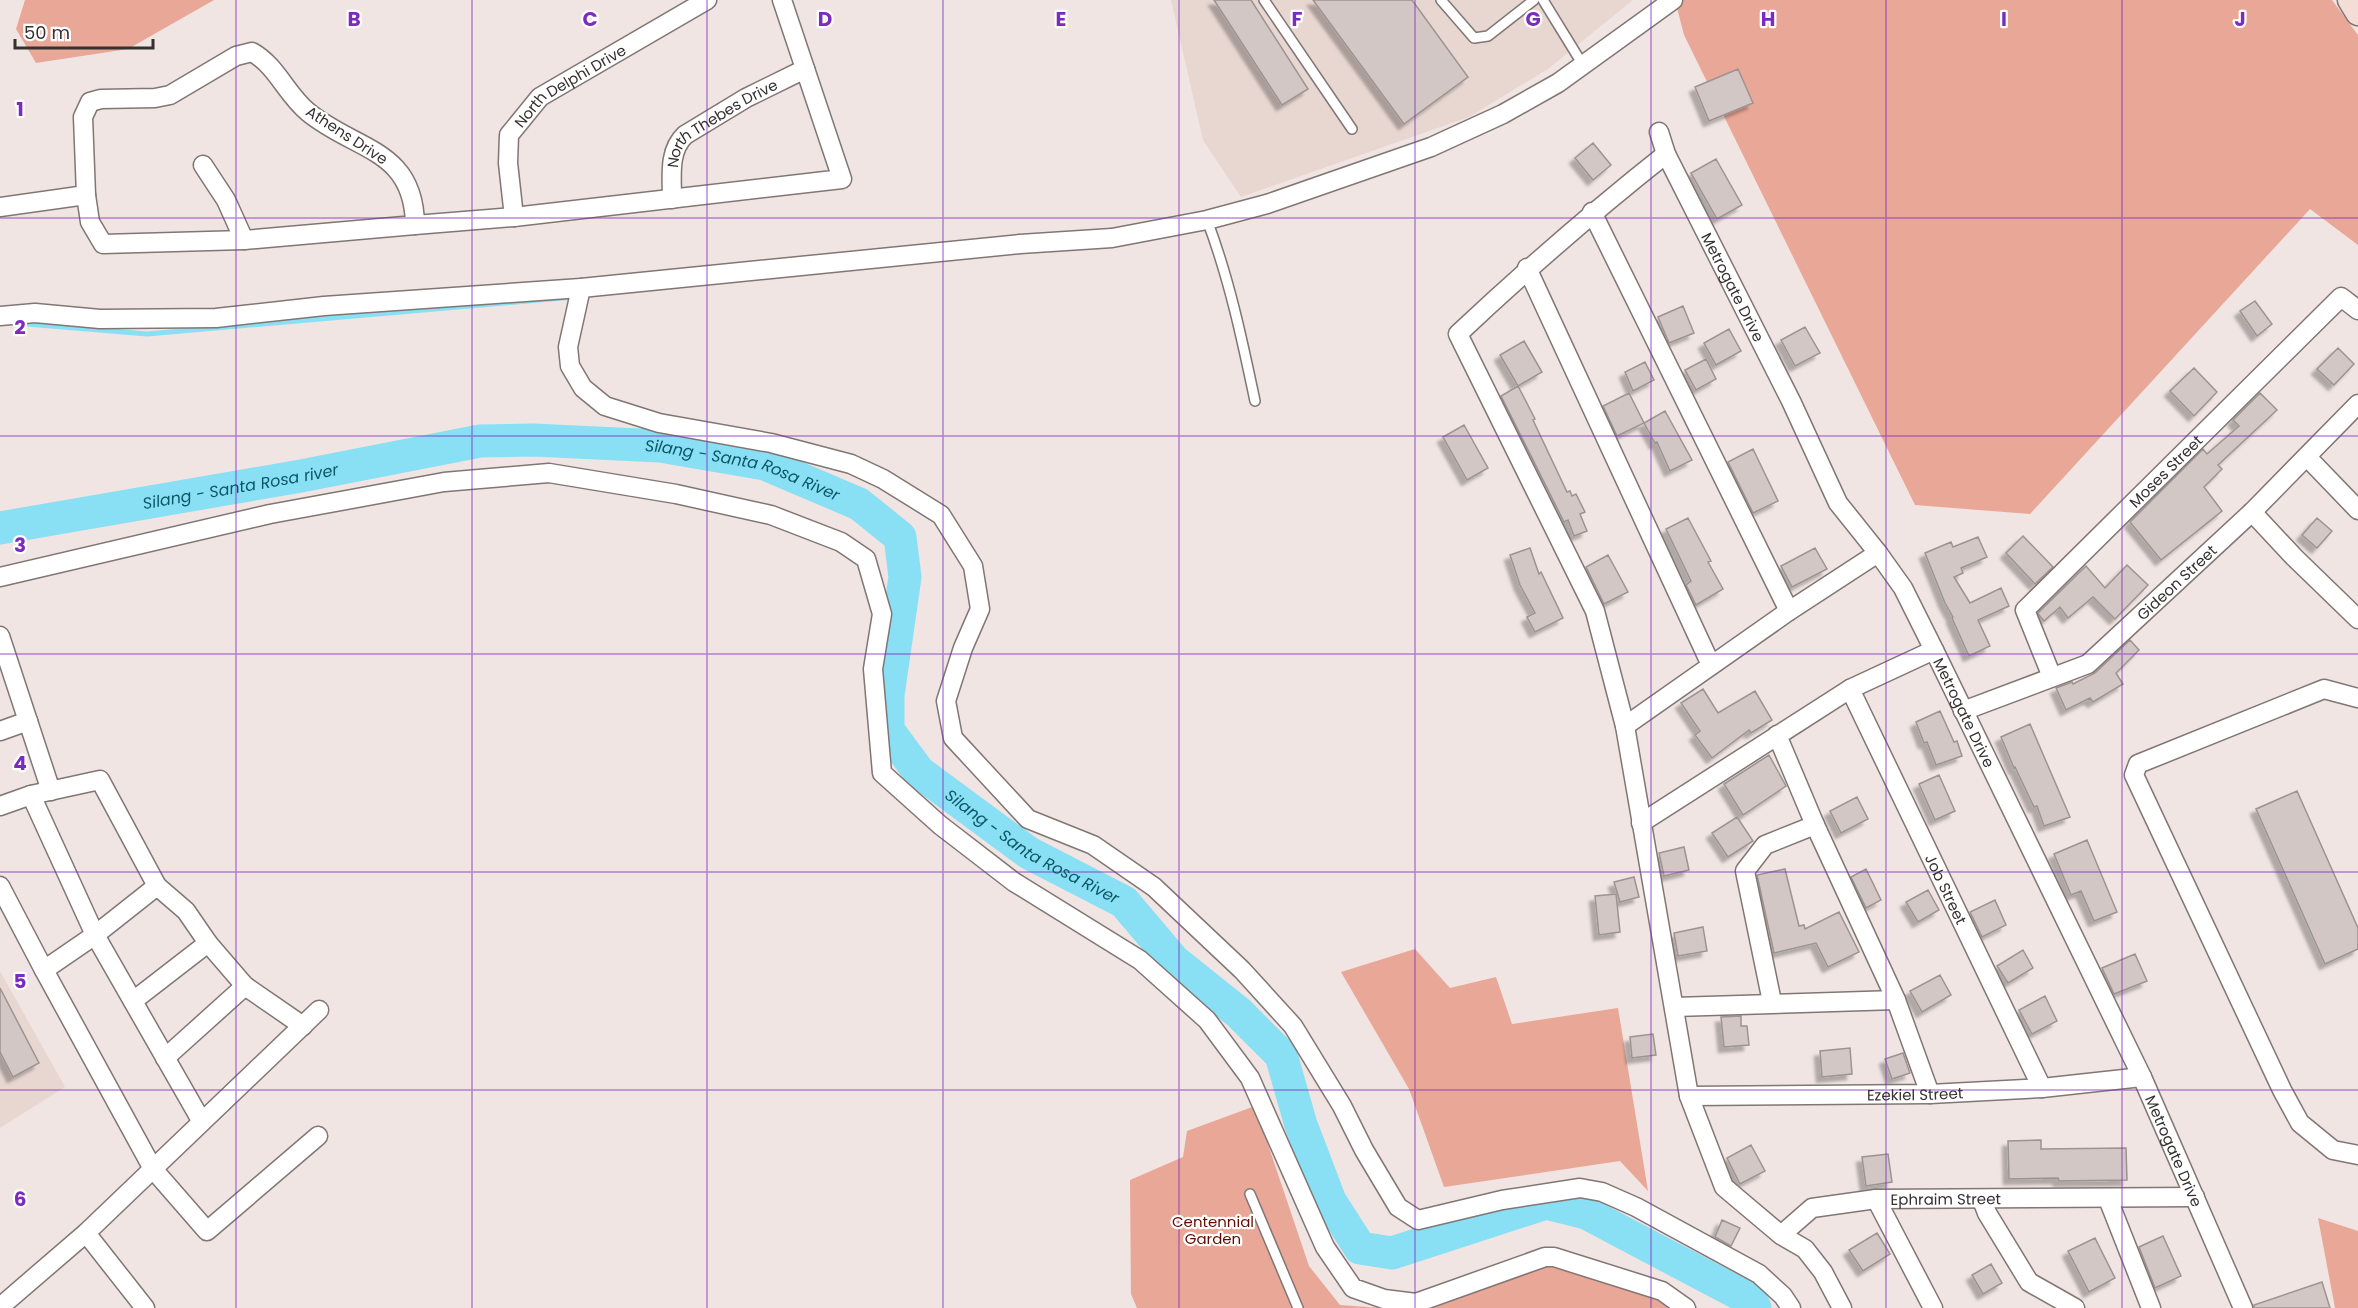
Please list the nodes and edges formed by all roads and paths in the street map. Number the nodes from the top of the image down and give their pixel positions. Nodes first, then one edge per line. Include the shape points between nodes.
1 (707, 0) edge
2 (782, 0) edge
3 (1264, 0) edge
4 (1441, 0) edge
5 (1534, 0) edge
6 (1543, 0) edge
7 (1673, 0) edge
8 (2350, 0) edge
9 (2358, 13) edge
10 (1583, 65) junction
11 (805, 69) junction
12 (1352, 129) dead end
13 (1659, 132) dead end
14 (1666, 154) junction
15 (202, 165) dead end
16 (86, 195) junction
17 (672, 199) junction
18 (0, 207) edge
19 (1592, 212) junction
20 (514, 217) junction
21 (1207, 220) junction
22 (415, 225) junction
23 (244, 240) junction
24 (1527, 268) junction
25 (581, 288) junction
26 (2358, 310) edge
27 (0, 316) edge
28 (1255, 400) dead end
29 (2358, 404) edge
30 (2307, 457) junction
31 (2358, 510) edge
32 (2252, 512) junction
33 (1878, 553) junction
34 (0, 577) edge
35 (1789, 611) junction
36 (2358, 619) edge
37 (2, 648) edge
38 (1934, 650) junction
39 (1711, 665) junction
40 (2052, 677) junction
41 (1850, 689) junction
42 (2358, 698) edge
43 (1963, 711) junction
44 (28, 721) junction
45 (1625, 726) junction
46 (0, 731) edge
47 (1777, 735) junction
48 (51, 791) junction
49 (31, 795) junction
50 (0, 806) edge
51 (1641, 823) junction
52 (1815, 825) junction
53 (0, 886) edge
54 (157, 886) junction
55 (95, 935) junction
56 (208, 943) junction
57 (44, 970) junction
58 (245, 986) junction
59 (1896, 1000) junction
60 (132, 1001) junction
61 (1772, 1002) junction
62 (1675, 1007) junction
63 (319, 1010) dead end
64 (303, 1026) junction
65 (165, 1058) junction
66 (2142, 1077) junction
67 (2042, 1088) junction
68 (1930, 1094) junction
69 (1689, 1096) junction
70 (202, 1122) junction
71 (318, 1136) dead end
72 (2358, 1155) edge
73 (153, 1169) junction
74 (1250, 1194) dead end
75 (2195, 1197) junction
76 (1876, 1199) junction
77 (2108, 1199) junction
78 (1982, 1200) junction
79 (86, 1233) junction
80 (1781, 1234) junction
81 (134, 1304) edge
82 (0, 1307) edge
83 (1298, 1308) edge
84 (1686, 1308) edge
85 (1791, 1308) edge
86 (1842, 1308) edge
87 (1933, 1308) edge
88 (2075, 1308) edge
89 (2151, 1308) edge
90 (2243, 1308) edge

1 - 20 street, North Delphi Drive via 540,97 509,135
2 - 11 street
3 - 12 lane
4 - 5 lane via 1474,38 1488,36
6 - 10 lane
7 - 10 street
8 - 9 main road
10 - 21 street via 1503,114 1431,147 1289,197
11 - 17 street, North Thebes Drive via 746,98 685,135 677,143 672,160
11 - 17 street, Athens Drive via 842,179
13 - 14 street, Metrogate Drive
14 - 19 street
14 - 33 street, Metrogate Drive via 1838,503
15 - 23 street via 226,200
16 - 18 street
16 - 22 street, Athens Drive via 83,117 90,102 170,95 236,56 252,51 273,68 308,111 373,150 401,172 414,205
16 - 23 street, Athens Drive via 90,222 103,244
17 - 20 street, Athens Drive
19 - 24 street
19 - 35 street
20 - 22 street, Athens Drive
21 - 25 street via 1112,238
21 - 28 lane via 1219,251
22 - 23 street, Athens Drive
24 - 39 street
24 - 45 street via 1458,334 1595,611
25 - 27 street via 324,306 216,318 100,319 35,313
25 - 85 street via 568,347 570,366 583,388 605,406 659,423 771,443 851,464 941,515 974,566 980,609 946,701 953,738 1028,819 1093,844 1145,881 1242,970 1293,1026 1398,1208 1418,1220 1502,1200 1580,1188 1602,1192 1759,1274 1784,1296
26 - 40 street, Moses Street via 2341,297 2025,610
29 - 30 street, Gideon Street
30 - 31 street
30 - 32 street, Gideon Street
32 - 36 street
32 - 40 street, Gideon Street via 2088,664
33 - 35 street
33 - 38 street, Metrogate Drive via 1903,588
34 - 84 street via 281,512 444,482 549,473 771,515 841,542 866,559 882,614 873,669 882,773 940,825 1014,882 1140,960 1208,1020 1250,1078 1325,1247 1353,1288 1384,1299 1416,1303 1554,1257 1662,1291
35 - 39 street
37 - 44 street
38 - 41 street
38 - 43 street, Metrogate Drive
39 - 45 street
40 - 43 street, Gideon Street
41 - 47 street
41 - 67 street, Job Street
42 - 72 street via 2324,689 2138,764 2134,775 2300,1123 2333,1150
43 - 66 street, Metrogate Drive
44 - 46 street
44 - 48 street
45 - 51 street
47 - 51 street
47 - 52 street
48 - 49 street
48 - 54 street via 100,780
49 - 50 street
49 - 55 street
51 - 62 street
52 - 59 street
52 - 61 street via 1765,844 1745,871
53 - 57 street
54 - 55 street
54 - 56 street via 186,911
55 - 57 street
55 - 60 street
56 - 58 street
56 - 60 street
57 - 73 street
58 - 64 street
58 - 65 street
59 - 61 street
59 - 68 street
60 - 65 street
61 - 62 street
62 - 69 street
63 - 64 street
64 - 70 street
65 - 70 street
66 - 67 street, Ezekiel Street
66 - 75 street, Metrogate Drive
67 - 68 street, Ezekiel Street
68 - 69 street, Ezekiel Street
69 - 80 street via 1724,1187
70 - 73 street
71 - 73 street via 207,1231
73 - 79 street
74 - 83 lane
75 - 77 street, Ephraim Street
75 - 90 street, Metrogate Drive
76 - 78 street, Ephraim Street
76 - 80 street, Ephraim Street via 1812,1208
76 - 87 street
77 - 78 street, Ephraim Street
77 - 89 street
78 - 88 street via 2028,1282
79 - 81 street
79 - 82 street
80 - 86 street via 1805,1249 1823,1272

